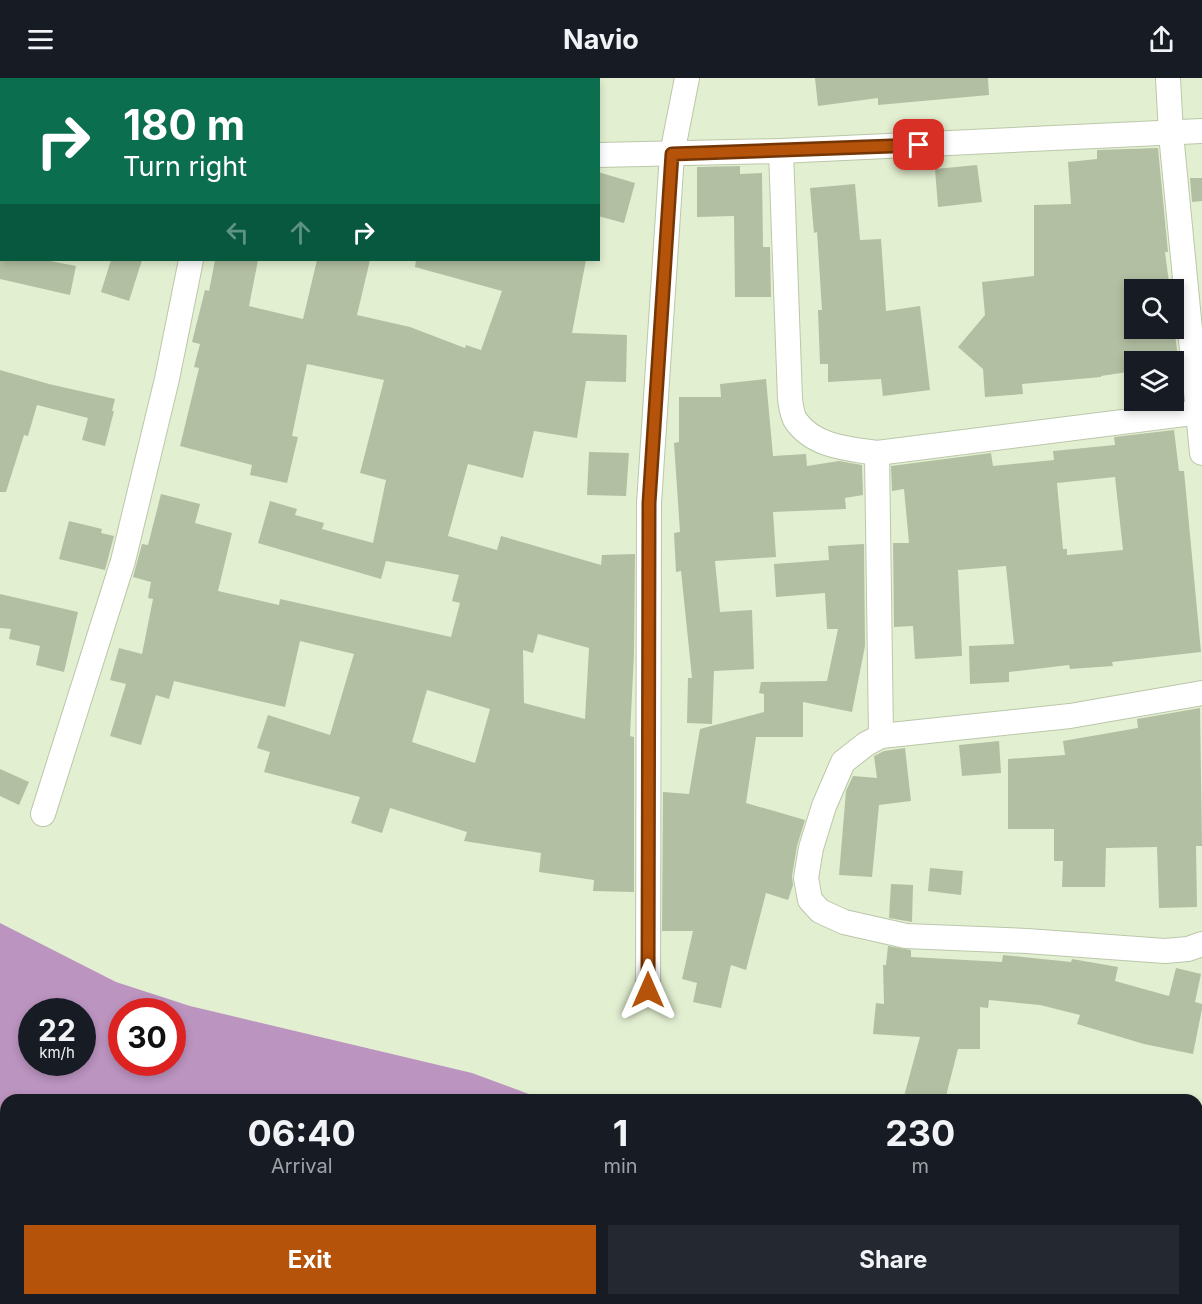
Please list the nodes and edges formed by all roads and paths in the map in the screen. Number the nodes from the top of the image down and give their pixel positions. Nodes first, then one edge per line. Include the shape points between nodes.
1 (687, 78) edge
2 (1168, 78) edge
3 (1202, 131) edge
4 (1171, 134) junction
5 (782, 151) junction
6 (672, 154) junction
7 (600, 155) edge
8 (191, 261) edge
9 (1200, 412) edge
10 (877, 453) junction
11 (1202, 453) edge
12 (1202, 693) edge
13 (881, 736) junction
14 (43, 814) dead end
15 (1202, 944) edge
16 (648, 990) dead end

1 - 6 street
2 - 4 street
3 - 4 street
4 - 5 street
4 - 9 street
5 - 6 street
5 - 10 street via 790,399 796,421 833,446
6 - 7 street
6 - 16 street via 649,503
8 - 14 street via 123,561
9 - 10 street
9 - 11 street
10 - 13 street
12 - 13 street via 1070,716
13 - 15 street via 843,762 824,806 806,878 810,900 820,911 854,925 906,936 1165,951

